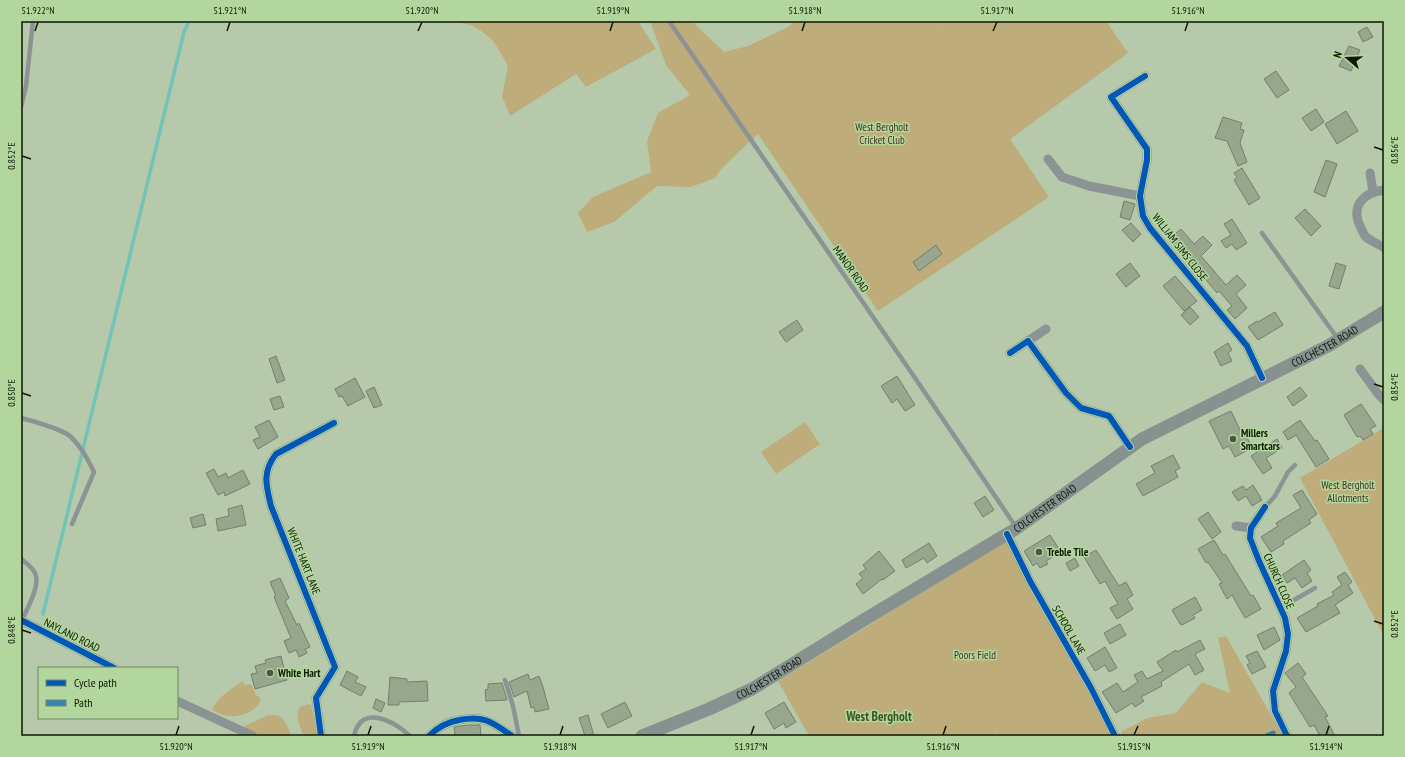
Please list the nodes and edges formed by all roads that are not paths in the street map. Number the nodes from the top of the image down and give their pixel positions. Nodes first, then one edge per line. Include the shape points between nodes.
1 (33, 21) edge
2 (668, 21) edge
3 (1145, 76) dead end
4 (21, 107) edge
5 (1048, 159) dead end
6 (1370, 173) dead end
7 (1384, 190) edge
8 (1373, 192) junction
9 (1140, 196) junction
10 (1262, 233) dead end
11 (1384, 248) edge
12 (1384, 312) edge
13 (1046, 329) dead end
14 (1338, 340) junction
15 (1028, 341) junction
16 (1010, 353) dead end
17 (1360, 369) dead end
18 (1262, 378) junction
19 (1384, 400) edge
20 (21, 418) edge
21 (334, 423) dead end
22 (1130, 447) junction
23 (1295, 465) dead end
24 (1265, 507) joint
25 (72, 524) dead end
26 (1236, 526) dead end
27 (1251, 528) junction
28 (1012, 531) junction
29 (21, 560) edge
30 (1315, 588) dead end
31 (1280, 608) junction
32 (21, 620) edge
33 (112, 667) edge
34 (505, 680) dead end
35 (178, 701) edge
36 (253, 736) edge
37 (321, 736) edge
38 (354, 736) edge
39 (410, 736) edge
40 (429, 736) edge
41 (512, 736) edge
42 (519, 736) edge
43 (642, 736) edge
44 (1114, 736) edge
45 (1287, 736) edge

1 - 4 lane via 26,86
2 - 28 lane, MANOR ROAD via 913,375
3 - 9 street, WILLIAM SIMS CLOSE via 1111,97 1147,149
5 - 9 street via 1062,177 1089,186
6 - 8 street
7 - 8 street
8 - 11 street via 1362,199 1357,208 1357,220 1366,237
9 - 18 street, WILLIAM SIMS CLOSE via 1143,216 1150,228 1247,346
10 - 14 lane
12 - 14 main road, COLCHESTER ROAD
13 - 15 street
14 - 18 main road, COLCHESTER ROAD
15 - 16 street
15 - 22 street via 1066,393 1081,408 1109,416
17 - 19 street
18 - 22 main road, COLCHESTER ROAD
20 - 25 lane via 37,421 69,435 87,457 94,472
21 - 37 street, WHITE HART LANE via 276,454 266,471 271,506 335,667 316,698
22 - 28 main road, COLCHESTER ROAD
23 - 24 lane
24 - 27 street
26 - 27 street
27 - 31 street, CHURCH CLOSE via 1250,538
28 - 43 main road, COLCHESTER ROAD via 752,689
28 - 44 street, SCHOOL LANE via 1030,581 1091,688
29 - 32 lane via 36,574 36,583 34,595
30 - 31 lane
31 - 45 street, CHURCH CLOSE via 1288,634 1286,651 1273,691 1275,712
32 - 33 street, NAYLAND ROAD
34 - 42 lane
35 - 36 street
38 - 39 lane via 358,724 371,717 397,725
40 - 41 street via 449,722 472,717 487,721

